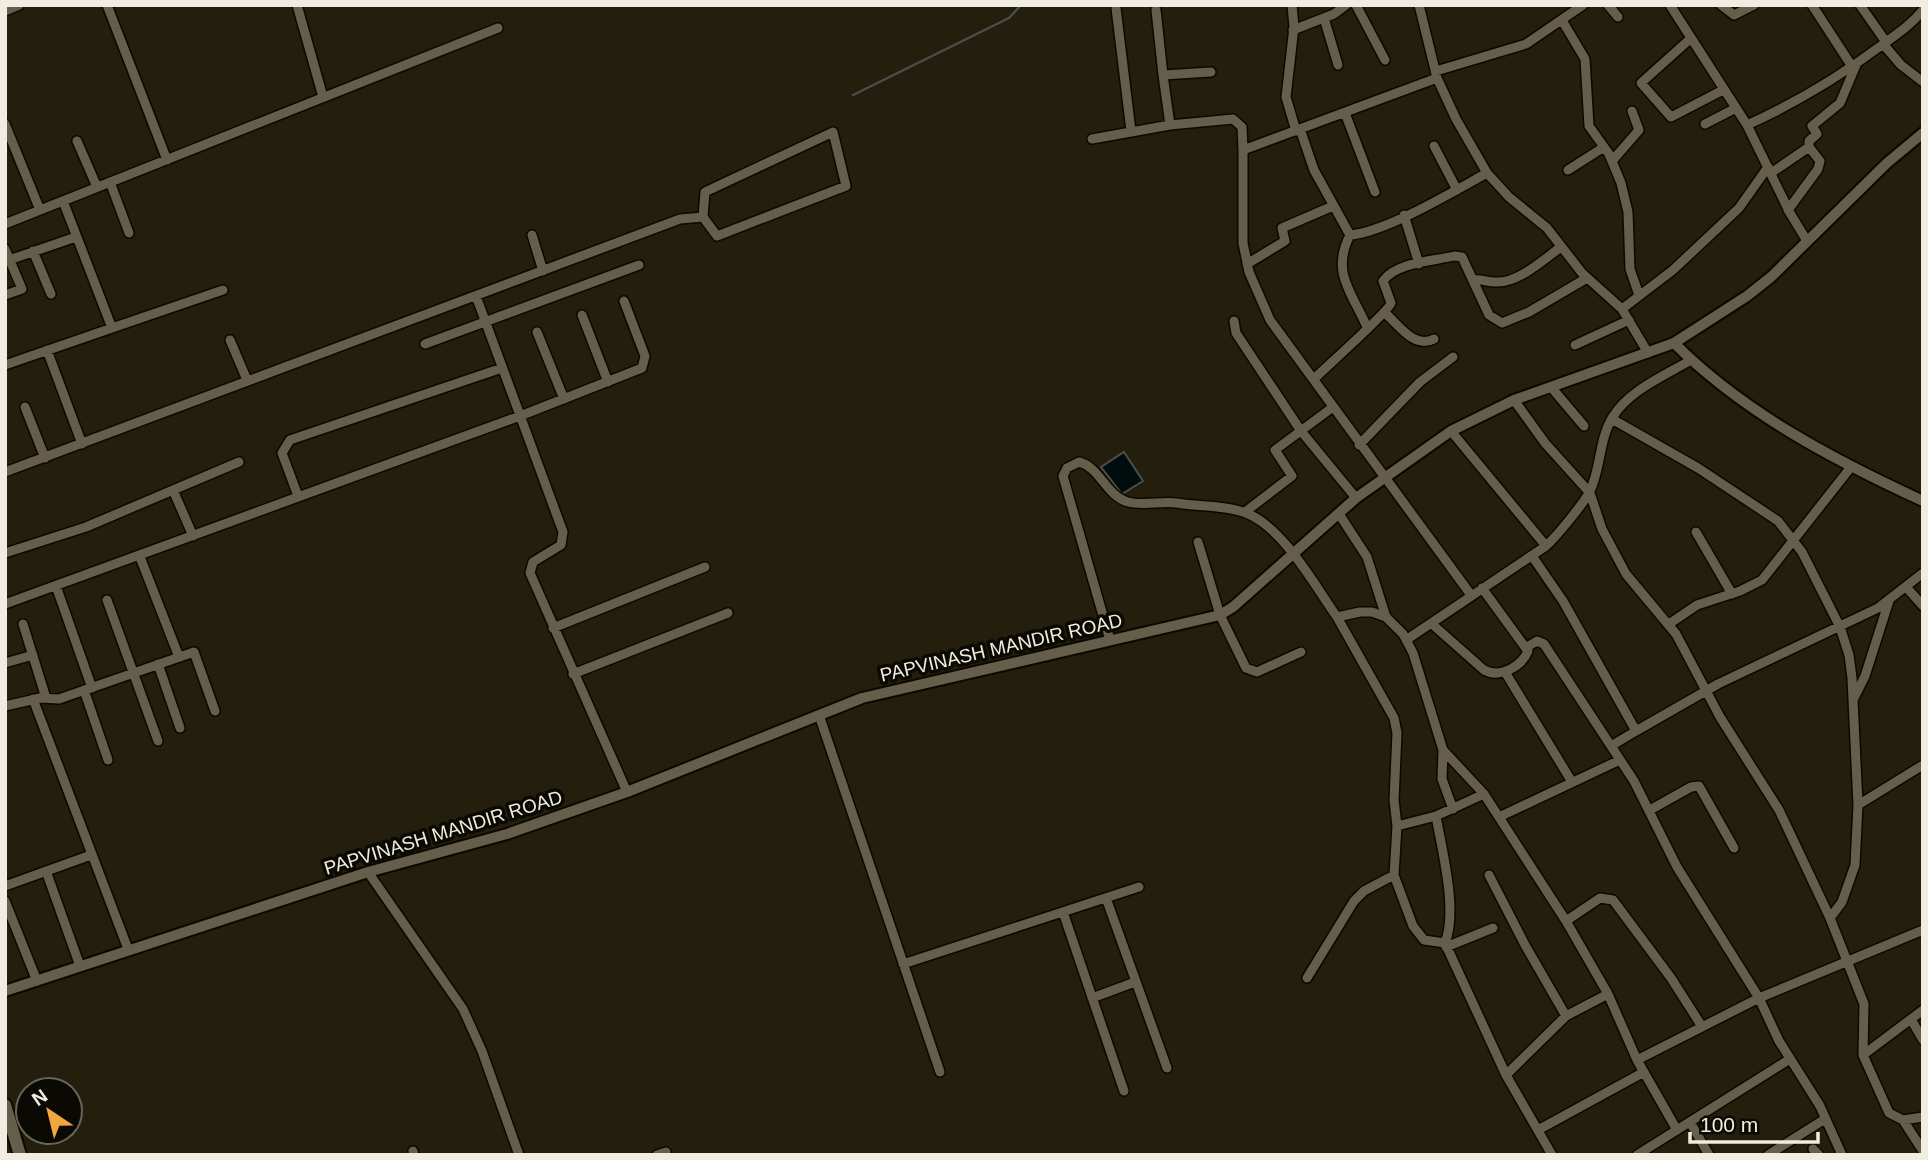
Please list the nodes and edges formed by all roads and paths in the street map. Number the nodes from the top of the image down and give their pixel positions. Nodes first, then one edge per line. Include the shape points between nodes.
1 (19, 5) edge
2 (107, 5) edge
3 (297, 5) edge
4 (1292, 5) edge
5 (1346, 5) edge
6 (1356, 5) edge
7 (1419, 5) edge
8 (1583, 5) edge
9 (1608, 5) edge
10 (1670, 5) edge
11 (1721, 5) edge
12 (1754, 5) edge
13 (1812, 5) edge
14 (1860, 5) edge
15 (1116, 8) dead end
16 (1156, 10) dead end
17 (1923, 10) edge
18 (5, 11) edge
19 (1618, 17) dead end
20 (1324, 18) junction
21 (1563, 22) junction
22 (498, 28) dead end
23 (1293, 30) junction
24 (1690, 39) junction
25 (1885, 43) junction
26 (1385, 60) dead end
27 (1338, 65) dead end
28 (1855, 66) junction
29 (1211, 72) dead end
30 (1163, 75) junction
31 (1436, 75) junction
32 (1923, 82) edge
33 (1723, 90) junction
34 (323, 97) junction
35 (1736, 108) junction
36 (1632, 111) dead end
37 (1345, 113) junction
38 (5, 124) edge
39 (1705, 124) dead end
40 (1170, 125) junction
41 (1747, 125) junction
42 (1298, 130) junction
43 (1131, 131) junction
44 (1923, 133) edge
45 (1092, 139) dead end
46 (77, 141) dead end
47 (1434, 146) dead end
48 (1604, 146) junction
49 (1810, 147) junction
50 (1243, 150) junction
51 (167, 160) junction
52 (1612, 161) junction
53 (1567, 170) dead end
54 (1769, 170) junction
55 (1488, 173) junction
56 (110, 183) junction
57 (97, 187) junction
58 (1457, 190) junction
59 (1375, 192) dead end
60 (63, 201) junction
61 (1333, 206) junction
62 (40, 210) junction
63 (1788, 210) junction
64 (1404, 215) junction
65 (702, 217) junction
66 (5, 224) edge
67 (129, 233) dead end
68 (1350, 234) junction
69 (532, 235) dead end
70 (76, 237) junction
71 (1807, 241) junction
72 (1561, 247) junction
73 (5, 250) edge
74 (33, 251) junction
75 (9, 260) junction
76 (1247, 264) junction
77 (1419, 264) junction
78 (639, 265) dead end
79 (543, 271) junction
80 (1587, 278) junction
81 (1473, 280) junction
82 (223, 290) dead end
83 (51, 294) dead end
84 (5, 295) edge
85 (1639, 295) junction
86 (476, 296) junction
87 (624, 301) dead end
88 (1622, 309) junction
89 (1385, 313) junction
90 (582, 315) dead end
91 (1629, 320) junction
92 (485, 321) junction
93 (1234, 321) dead end
94 (1367, 327) junction
95 (112, 328) junction
96 (537, 332) dead end
97 (1434, 339) dead end
98 (230, 340) dead end
99 (1674, 343) junction
100 (425, 344) dead end
101 (1575, 345) dead end
102 (47, 350) junction
103 (1648, 353) junction
104 (1453, 357) dead end
105 (1691, 360) junction
106 (5, 365) edge
107 (502, 368) junction
108 (1314, 379) junction
109 (247, 380) junction
110 (608, 382) junction
111 (1551, 387) junction
112 (564, 400) junction
113 (1514, 400) junction
114 (25, 407) dead end
115 (1333, 407) junction
116 (520, 416) junction
117 (1612, 419) junction
118 (1584, 426) dead end
119 (1451, 430) junction
120 (1301, 431) junction
121 (82, 444) junction
122 (1359, 445) junction
123 (45, 458) junction
124 (239, 462) dead end
125 (1851, 467) junction
126 (5, 472) edge
127 (1383, 477) junction
128 (173, 490) junction
129 (1590, 493) junction
130 (298, 496) junction
131 (1356, 498) junction
132 (1923, 501) edge
133 (1245, 512) junction
134 (1339, 514) junction
135 (1696, 532) dead end
136 (193, 536) junction
137 (1198, 542) dead end
138 (1795, 542) junction
139 (1546, 546) junction
140 (5, 553) edge
141 (1292, 555) junction
142 (1532, 556) junction
143 (140, 557) junction
144 (705, 567) dead end
145 (1923, 573) edge
146 (56, 586) junction
147 (1907, 588) junction
148 (1482, 589) junction
149 (1732, 594) junction
150 (1471, 595) junction
151 (107, 600) dead end
152 (1889, 601) junction
153 (5, 604) edge
154 (1923, 606) edge
155 (728, 613) dead end
156 (1220, 615) junction
157 (1338, 617) junction
158 (1386, 617) junction
159 (23, 624) dead end
160 (1432, 624) junction
161 (1670, 624) junction
162 (1840, 627) junction
163 (553, 628) junction
164 (1110, 640) junction
165 (1406, 640) junction
166 (1527, 647) junction
167 (1301, 652) dead end
168 (33, 655) junction
169 (178, 657) junction
170 (5, 663) edge
171 (158, 664) junction
172 (134, 673) junction
173 (1505, 673) junction
174 (573, 674) junction
175 (88, 689) junction
176 (1705, 691) junction
177 (46, 698) junction
178 (33, 699) junction
179 (1853, 700) junction
180 (5, 706) edge
181 (215, 711) dead end
182 (819, 715) junction
183 (180, 728) dead end
184 (1636, 731) junction
185 (158, 741) dead end
186 (1611, 746) junction
187 (1443, 750) junction
188 (108, 760) dead end
189 (1620, 760) junction
190 (1923, 765) edge
191 (1572, 782) junction
192 (627, 792) junction
193 (1484, 794) junction
194 (1858, 805) junction
195 (1453, 809) junction
196 (1650, 810) junction
197 (1436, 816) junction
198 (1499, 817) junction
199 (1397, 826) junction
200 (1734, 848) dead end
201 (92, 855) junction
202 (46, 871) junction
203 (368, 872) junction
204 (1394, 875) junction
205 (1489, 875) dead end
206 (5, 886) edge
207 (1139, 887) dead end
208 (1105, 898) junction
209 (5, 901) edge
210 (1063, 912) junction
211 (1830, 918) junction
212 (1566, 921) junction
213 (1493, 928) dead end
214 (1923, 930) edge
215 (1446, 945) junction
216 (128, 949) junction
217 (1848, 961) junction
218 (903, 964) junction
219 (80, 966) junction
220 (1307, 978) dead end
221 (37, 981) junction
222 (1136, 982) junction
223 (5, 991) edge
224 (1608, 994) junction
225 (1093, 998) junction
226 (1759, 999) junction
227 (1923, 1010) edge
228 (1566, 1016) junction
229 (1912, 1021) junction
230 (1701, 1025) junction
231 (1923, 1040) edge
232 (1863, 1055) junction
233 (1637, 1059) junction
234 (1790, 1059) junction
235 (1167, 1068) dead end
236 (940, 1072) dead end
237 (1644, 1072) junction
238 (1506, 1075) junction
239 (1124, 1091) dead end
240 (5, 1105) edge
241 (1923, 1117) edge
242 (1825, 1119) junction
243 (1903, 1120) junction
244 (1690, 1122) junction
245 (1538, 1130) junction
246 (1677, 1130) junction
247 (1923, 1150) edge
248 (1644, 1153) edge
249 (19, 1155) edge
250 (519, 1155) edge
251 (1552, 1155) edge
252 (1709, 1155) edge
253 (1768, 1155) edge
254 (1842, 1155) edge

1 - 18 street
2 - 51 street
3 - 34 street
4 - 23 street
5 - 20 street
6 - 26 street
7 - 31 street
8 - 21 street
9 - 19 street
10 - 24 street
11 - 12 street via 1734,15
13 - 28 street
14 - 25 street
15 - 43 street
16 - 30 street
17 - 25 street
20 - 23 street
20 - 27 street
21 - 31 street via 1526,44
21 - 48 street via 1585,59 1589,125
22 - 34 street
23 - 42 street via 1286,97
24 - 33 street
24 - 33 street via 1641,83 1671,117
25 - 28 street
25 - 32 street via 1901,65
28 - 41 street
28 - 49 street via 1840,103 1812,126 1817,134 1809,141
29 - 30 street
30 - 40 street
31 - 37 street
31 - 55 street
33 - 35 street
34 - 51 street
35 - 39 street
35 - 41 street
36 - 52 street via 1639,130
37 - 42 street
37 - 59 street
38 - 62 street
40 - 43 street
40 - 50 street via 1233,119 1242,127
41 - 54 street
42 - 50 street
42 - 61 street
43 - 45 street
44 - 71 street, PAPVINASH MANDIR ROAD
46 - 57 street
47 - 58 street
48 - 52 street
48 - 53 street
49 - 54 street
49 - 63 street via 1820,161 1818,169
50 - 76 street via 1241,216
51 - 56 street
52 - 85 street via 1628,212 1630,269
54 - 63 street
54 - 85 street via 1739,208
55 - 58 street
55 - 72 street
56 - 57 street
56 - 67 street
57 - 60 street
58 - 64 street
60 - 62 street
60 - 70 street
61 - 68 street
61 - 76 street via 1282,228 1285,241
62 - 66 street
63 - 71 street
64 - 68 street via 1361,234
64 - 77 street
65 - 65 street via 705,192 833,132 846,186 718,236
65 - 79 street via 680,219
68 - 94 street via 1340,253 1341,270
69 - 79 street
70 - 74 street
70 - 95 street
71 - 99 street, PAPVINASH MANDIR ROAD via 1747,296
72 - 80 street
72 - 81 street via 1517,276 1496,282
73 - 75 street
74 - 75 street
74 - 83 street
75 - 84 street via 22,289
76 - 108 street via 1270,320
77 - 81 street via 1462,257
77 - 89 street via 1385,277 1391,303
78 - 92 street
79 - 86 street
80 - 81 street via 1502,323 1489,315
80 - 88 street
82 - 95 street
85 - 88 street
86 - 92 street
86 - 109 street
87 - 110 street via 646,361 642,368
88 - 91 street
89 - 94 street
89 - 97 street via 1421,344
90 - 110 street
91 - 101 street
91 - 103 street
92 - 100 street
92 - 107 street
93 - 120 street via 1236,333
94 - 108 street
95 - 102 street
96 - 112 street
98 - 109 street
99 - 103 street, PAPVINASH MANDIR ROAD
99 - 105 street
102 - 106 street
102 - 121 street
103 - 111 street, PAPVINASH MANDIR ROAD
104 - 122 street via 1419,382
105 - 117 street via 1630,398
105 - 125 street via 1754,410
107 - 116 street
107 - 130 street via 290,440 282,453
108 - 115 street
109 - 121 street
110 - 112 street
111 - 113 street, PAPVINASH MANDIR ROAD
111 - 118 street
112 - 116 street
113 - 119 street, PAPVINASH MANDIR ROAD
113 - 129 street
114 - 123 street
115 - 120 street
115 - 122 street
116 - 130 street
116 - 163 street via 564,531 561,545 530,568
117 - 129 street
117 - 138 street via 1766,511
119 - 127 street, PAPVINASH MANDIR ROAD
119 - 139 street
120 - 131 street
120 - 133 street via 1275,450 1292,477
121 - 123 street
122 - 127 street
123 - 126 street
124 - 128 street
125 - 132 street
125 - 138 street
127 - 131 street, PAPVINASH MANDIR ROAD
127 - 150 street
128 - 136 street
128 - 140 street via 86,527
129 - 139 street
129 - 161 street via 1602,529 1626,574
130 - 136 street
131 - 134 street, PAPVINASH MANDIR ROAD
133 - 141 street via 1267,525
133 - 164 street via 1127,501 1114,495 1087,465 1079,462 1067,468 1063,476
134 - 141 street, PAPVINASH MANDIR ROAD
134 - 158 street via 1367,557
135 - 149 street
136 - 143 street
137 - 156 street
138 - 149 street via 1762,580
138 - 162 street
139 - 142 street
141 - 156 street, PAPVINASH MANDIR ROAD
141 - 157 street
142 - 148 street
142 - 184 street via 1563,601
143 - 146 street
143 - 169 street
144 - 163 street
145 - 147 street
146 - 153 street
146 - 175 street
147 - 152 street
147 - 154 street
148 - 150 street
148 - 166 street
149 - 161 street via 1697,605
150 - 160 street
151 - 172 street
152 - 162 street
152 - 179 street
155 - 174 street
156 - 164 street, PAPVINASH MANDIR ROAD
156 - 167 street via 1251,671
157 - 158 street via 1360,612
157 - 199 street via 1394,718
158 - 165 street
159 - 168 street
160 - 165 street
160 - 173 street via 1484,670
161 - 176 street
162 - 176 street
162 - 179 street via 1849,655
163 - 174 street
164 - 182 street, PAPVINASH MANDIR ROAD via 886,691
165 - 187 street
166 - 173 street via 1527,656
166 - 186 street via 1537,641 1544,644
168 - 170 street
168 - 177 street
169 - 171 street
169 - 181 street via 194,652
171 - 172 street
171 - 183 street
172 - 175 street
172 - 185 street
173 - 191 street
174 - 192 street
175 - 177 street via 59,699
175 - 188 street
176 - 184 street
176 - 211 street via 1779,810
177 - 178 street
178 - 180 street
178 - 201 street
179 - 194 street
182 - 192 street, PAPVINASH MANDIR ROAD
182 - 218 street
184 - 186 street
186 - 189 street
187 - 193 street
187 - 195 street via 1440,768
189 - 191 street
189 - 196 street
190 - 194 street
191 - 198 street
192 - 203 street, PAPVINASH MANDIR ROAD via 507,834
193 - 195 street
193 - 198 street
194 - 211 street via 1855,865 1842,902
195 - 197 street
196 - 200 street via 1699,786
196 - 226 street via 1677,867
197 - 199 street
197 - 215 street via 1450,917
198 - 212 street
199 - 204 street
201 - 202 street
201 - 216 street
202 - 206 street
202 - 219 street
203 - 216 street, PAPVINASH MANDIR ROAD
203 - 250 street via 467,1017
204 - 215 street via 1418,934
204 - 220 street via 1354,901
205 - 228 street
207 - 208 street
208 - 210 street
208 - 222 street
209 - 221 street
210 - 218 street
210 - 225 street
211 - 217 street
212 - 224 street
212 - 230 street via 1601,898 1613,900
213 - 215 street
214 - 217 street
215 - 238 street
216 - 219 street, PAPVINASH MANDIR ROAD
217 - 226 street
217 - 232 street via 1864,1004
218 - 236 street
219 - 221 street, PAPVINASH MANDIR ROAD
221 - 223 street, PAPVINASH MANDIR ROAD
222 - 225 street
222 - 235 street
224 - 228 street
224 - 233 street
225 - 239 street
226 - 230 street
226 - 234 street
227 - 229 street
228 - 238 street
229 - 231 street
229 - 232 street
230 - 233 street
232 - 243 street via 1885,1107
233 - 237 street
234 - 242 street
234 - 244 street
237 - 245 street
237 - 246 street
238 - 245 street
240 - 249 main road
241 - 243 street
242 - 253 street
242 - 254 street
243 - 247 street
244 - 246 street
244 - 252 street
245 - 251 street
246 - 248 street

